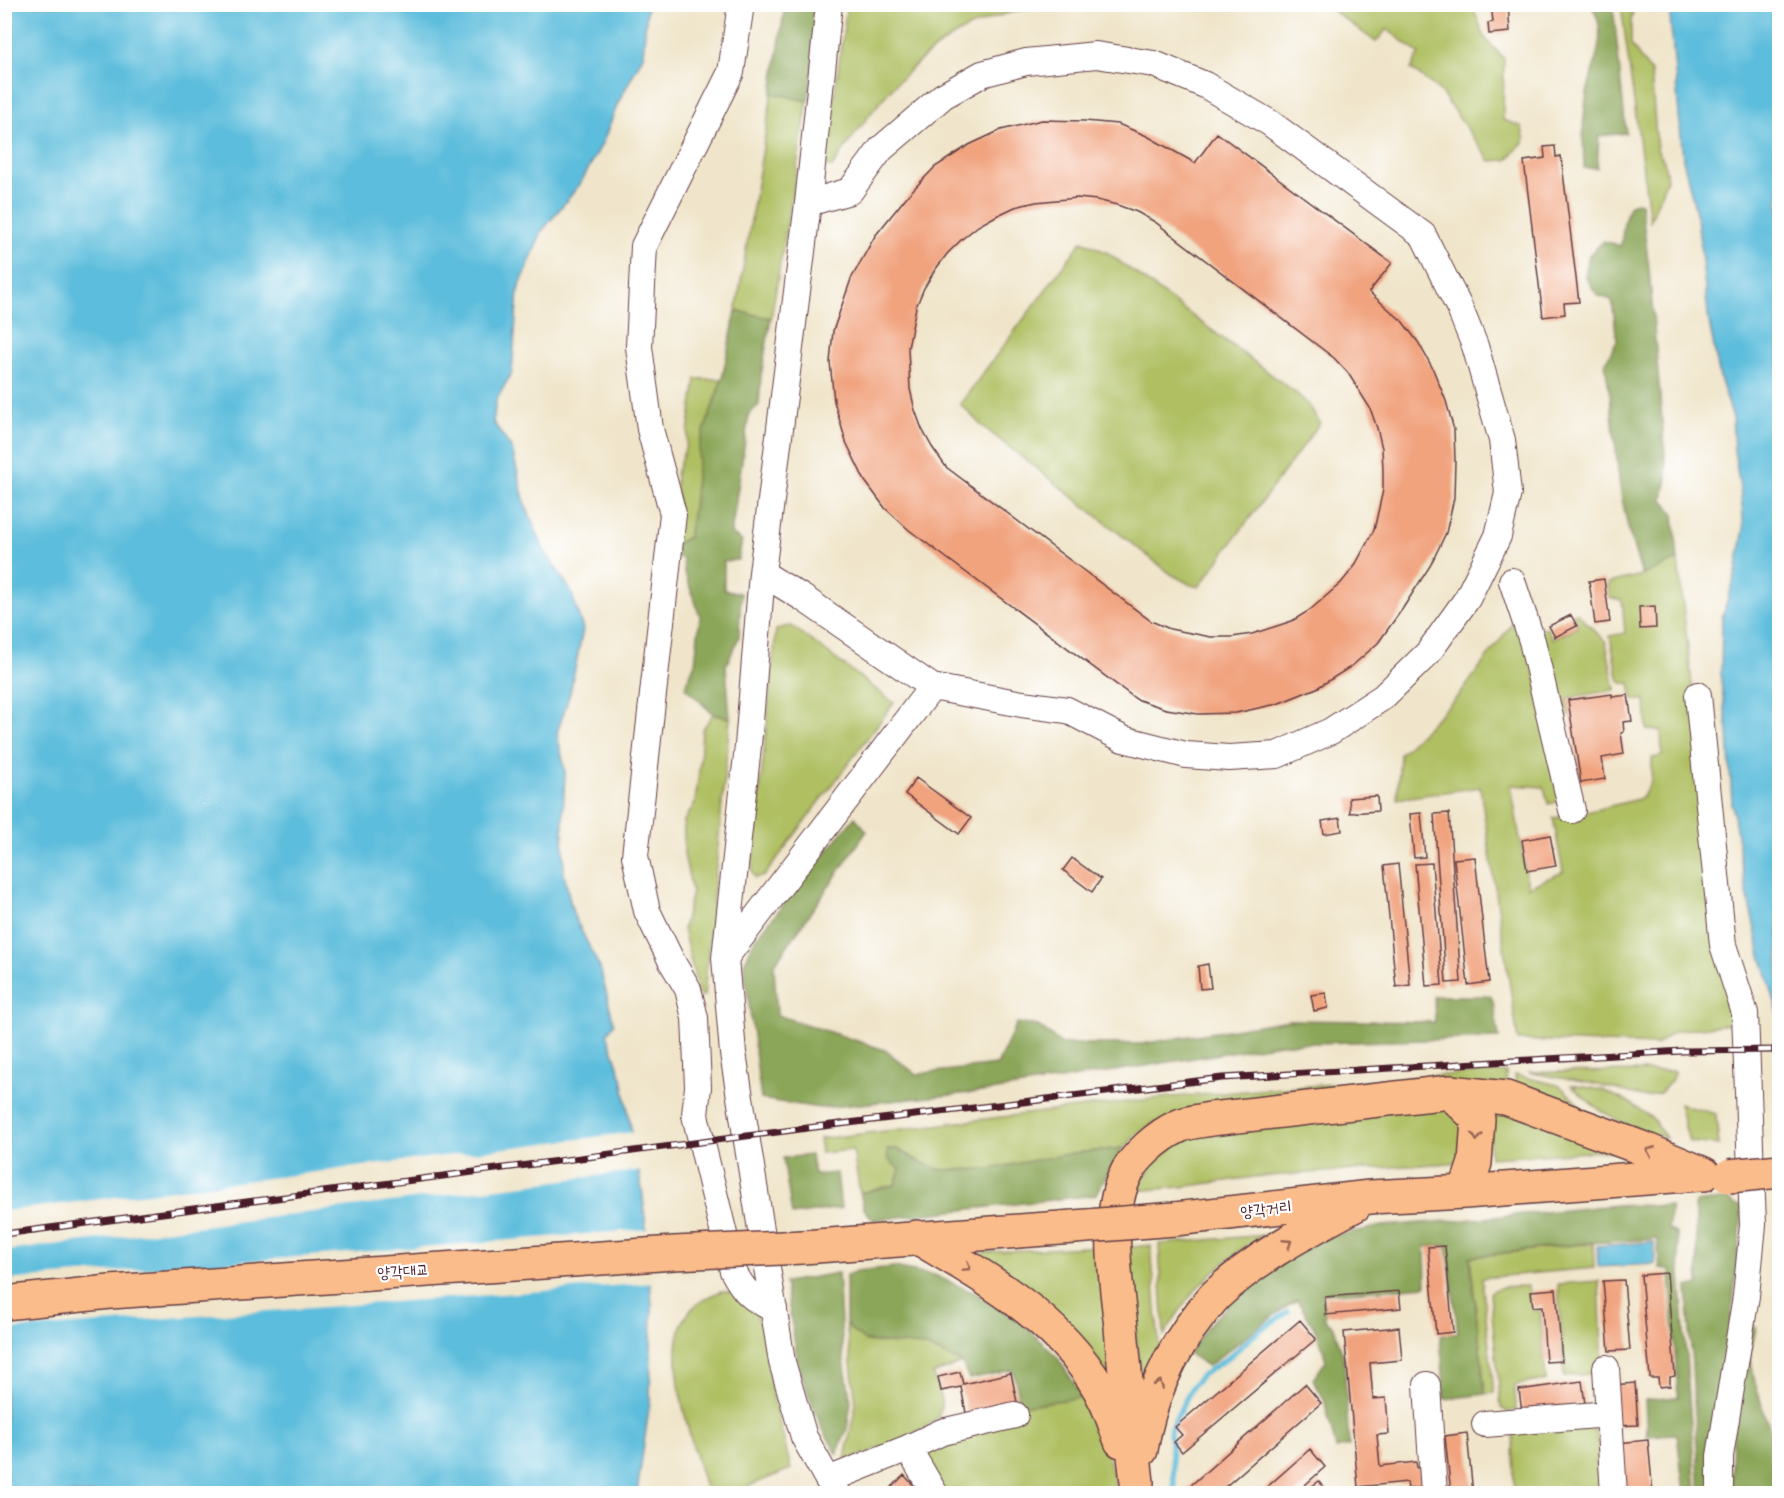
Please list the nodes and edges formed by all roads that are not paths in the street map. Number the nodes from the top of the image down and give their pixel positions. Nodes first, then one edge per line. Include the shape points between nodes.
1 (741, 4) edge
2 (830, 4) edge
3 (808, 203) junction
4 (762, 573) junction
5 (1512, 581) dead end
6 (932, 687) junction
7 (1698, 695) dead end
8 (1572, 810) dead end
9 (725, 958) junction
10 (1450, 1092) junction
11 (1779, 1172) edge
12 (1716, 1175) junction
13 (1466, 1192) junction
14 (1370, 1197) junction
15 (917, 1238) junction
16 (803, 1247) joint
17 (4, 1303) edge
18 (774, 1309) junction
19 (1606, 1368) dead end
20 (1426, 1385) dead end
21 (1609, 1414) junction
22 (1015, 1415) dead end
23 (1485, 1424) dead end
24 (908, 1448) junction
25 (833, 1487) edge
26 (1137, 1488) edge
27 (934, 1494) edge
28 (1434, 1494) edge
29 (1614, 1494) edge
30 (1720, 1494) edge

1 - 18 street via 731,72 644,246 639,347 650,429 673,514 635,856 647,911 688,989 695,1018 695,1115 733,1271 754,1300
2 - 3 street
3 - 4 street
3 - 6 street via 850,191 881,148 943,96 982,74 1026,62 1096,55 1154,64 1205,85 1270,123 1423,235 1475,346 1502,440 1508,493 1498,536 1467,600 1428,653 1383,698 1331,731 1277,755 1186,755 1123,739 1067,710
4 - 6 street
4 - 9 street
5 - 8 street via 1532,641
6 - 9 street
7 - 30 street via 1723,945 1745,1013 1752,1213 1746,1296 1720,1456
9 - 18 street via 733,1053
12 -> 10 main road via 1506,1098
10 -> 13 main road via 1478,1119 1475,1163
10 - 26 main road via 1181,1125 1158,1139 1138,1159 1125,1176 1116,1203 1114,1235
11 - 12 main road, bridge
12 - 13 main road, 양각거리
13 - 14 main road, 양각거리
14 - 15 main road, 양각거리, bridge via 1174,1219
26 -> 14 main road via 1145,1426 1160,1381 1185,1332 1215,1296 1250,1268
15 - 16 main road, 양각거리
15 -> 26 main road via 1032,1311 1064,1342 1105,1401
16 - 17 main road, 양각대교, bridge via 110,1292
18 - 25 street via 782,1362 804,1437
19 - 21 street
20 - 28 street
21 - 23 street
21 - 29 street
22 - 24 street via 942,1432
24 - 25 street
24 - 27 street

